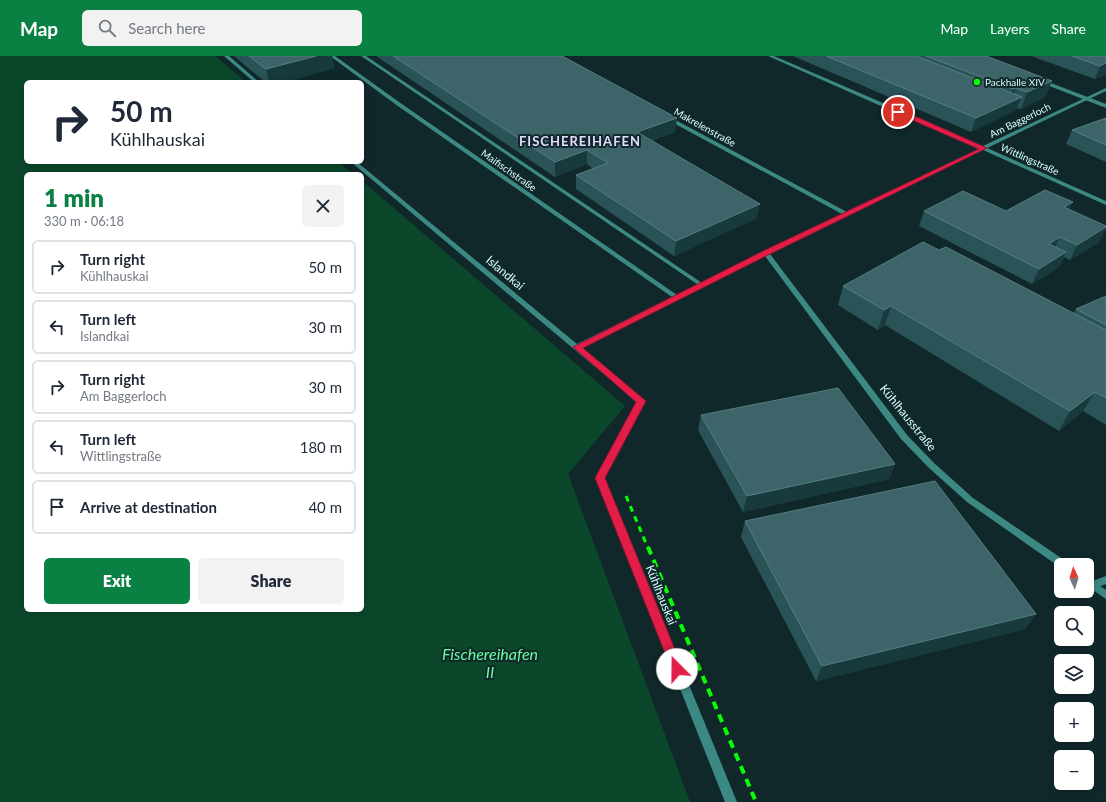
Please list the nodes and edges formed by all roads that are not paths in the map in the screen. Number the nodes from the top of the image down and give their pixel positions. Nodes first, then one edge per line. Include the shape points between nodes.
1 (226, 56) edge
2 (332, 56) edge
3 (363, 56) edge
4 (770, 56) edge
5 (1036, 79) edge
6 (255, 80) edge
7 (1106, 89) edge
8 (1087, 98) junction
9 (1106, 106) edge
10 (665, 116) edge
11 (984, 148) junction
12 (356, 164) edge
13 (1106, 203) edge
14 (846, 214) junction
15 (766, 253) junction
16 (702, 285) junction
17 (676, 298) junction
18 (577, 347) junction
19 (641, 401) joint
20 (1054, 558) edge
21 (1106, 580) edge
22 (1094, 582) edge
23 (1094, 586) edge
24 (1106, 595) edge
25 (730, 802) edge

1 - 6 street
2 - 17 street, Maifischstraße
3 - 16 street
4 - 11 street, Wittlingstraße
5 - 8 street
7 - 8 street, Am Baggerloch
8 - 9 street
8 - 11 street, Am Baggerloch
10 - 14 street, Makrelenstraße
11 - 13 street, Wittlingstraße
11 - 14 street, Am Baggerloch
12 - 18 street, Islandkai
14 - 15 street, Am Baggerloch
15 - 16 street, Am Baggerloch
15 - 20 street, Kühlhausstraße via 904,437 970,500
16 - 17 street, Am Baggerloch
17 - 18 street, Am Baggerloch
18 - 19 street, Islandkai
19 - 25 street, Kühlhauskai via 600,478
21 - 22 street
23 - 24 street

